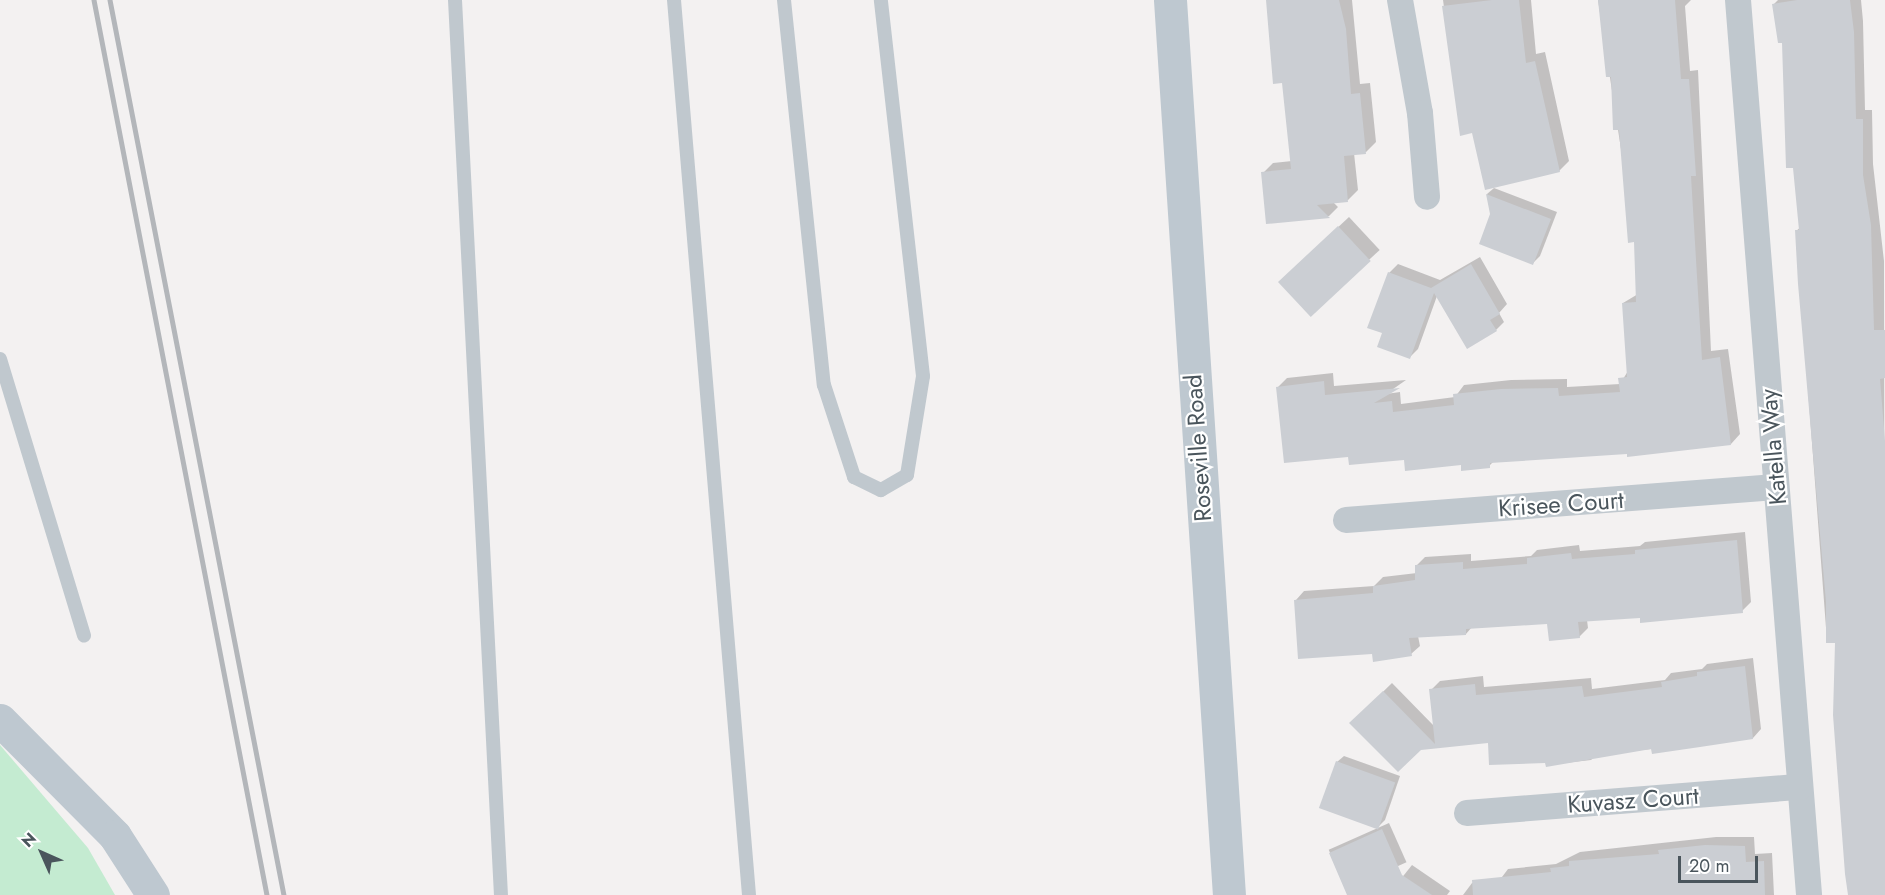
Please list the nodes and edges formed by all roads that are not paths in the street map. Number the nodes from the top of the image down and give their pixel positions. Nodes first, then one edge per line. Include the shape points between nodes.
1 (455, 0) edge
2 (674, 0) edge
3 (784, 0) edge
4 (881, 0) edge
5 (1170, 0) edge
6 (1400, 0) edge
7 (1738, 0) edge
8 (1427, 197) dead end
9 (0, 359) edge
10 (1776, 487) junction
11 (1346, 520) dead end
12 (84, 636) dead end
13 (0, 720) edge
14 (1800, 787) junction
15 (1467, 813) dead end
16 (153, 895) edge
17 (501, 895) edge
18 (749, 895) edge
19 (1229, 895) edge
20 (1809, 895) edge

1 - 17 lane
2 - 18 lane
3 - 4 lane via 824,385 854,477 881,490 907,475 923,376
5 - 19 main road, Roseville Road
6 - 8 street via 1420,113
7 - 10 street, Katella Way
9 - 12 lane
10 - 11 street, Krisee Court
10 - 14 street, Katella Way
13 - 16 main road via 115,836
14 - 15 street, Kuvasz Court
14 - 20 street, Katella Way

